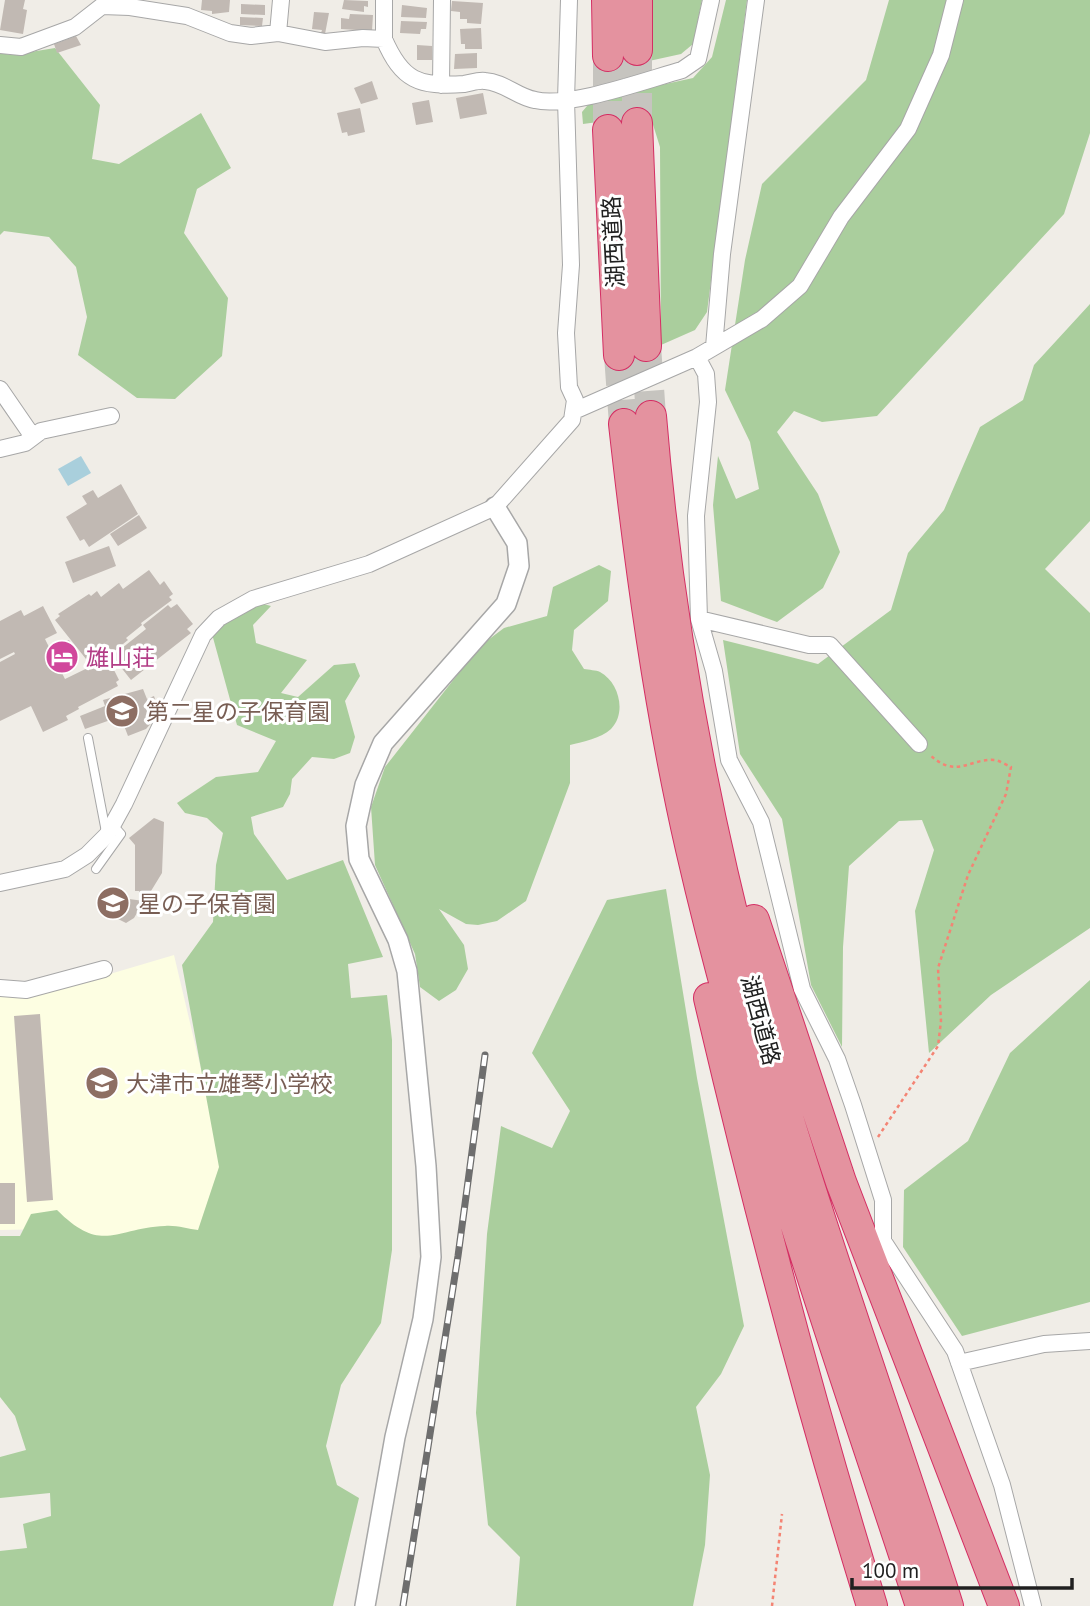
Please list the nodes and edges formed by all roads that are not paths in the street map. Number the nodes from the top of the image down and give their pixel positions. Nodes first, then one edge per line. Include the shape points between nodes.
1 (281, 0) edge
2 (384, 0) edge
3 (442, 0) edge
4 (569, 0) edge
5 (607, 0) edge
6 (637, 0) edge
7 (711, 0) edge
8 (755, 0) edge
9 (955, 0) edge
10 (102, 3) edge
11 (188, 8) edge
12 (278, 33) junction
13 (384, 39) junction
14 (0, 45) edge
15 (637, 50) tunnel mouth
16 (608, 56) tunnel mouth
17 (442, 85) junction
18 (566, 100) junction
19 (622, 126) tunnel mouth
20 (714, 347) junction
21 (633, 351) tunnel mouth
22 (697, 357) junction
23 (0, 389) edge
24 (574, 411) junction
25 (111, 416) dead end
26 (33, 437) junction
27 (0, 449) edge
28 (495, 507) junction
29 (699, 619) junction
30 (685, 692) junction
31 (88, 738) dead end
32 (919, 744) road end
33 (670, 747) junction
34 (110, 830) junction
35 (96, 869) dead end
36 (0, 883) edge
37 (104, 969) dead end
38 (0, 988) edge
39 (1090, 1341) edge
40 (959, 1363) junction
41 (365, 1606) edge
42 (872, 1606) edge
43 (921, 1606) edge
44 (948, 1606) edge
45 (1004, 1606) edge
46 (1033, 1606) edge

1 - 12 street
2 - 13 street
3 - 17 street
4 - 18 street
5 - 16 highway
6 - 15 highway
7 - 18 street via 698,59 682,70
8 - 20 street
9 - 20 street via 941,55 908,130 841,217 800,286 762,319
10 - 11 street
10 - 14 street via 75,27 21,47
11 - 12 street via 230,33
12 - 13 street via 325,42
13 - 17 street via 403,74
17 - 18 street via 484,80 535,100
18 - 24 street via 571,265 566,333
19 - 21 highway, 湖西道路
20 - 22 street
22 - 24 street
22 - 29 street via 706,374 708,402 696,516
23 - 26 street
24 - 28 street via 562,433
25 - 26 street via 41,431
26 - 27 street via 14,448
28 - 34 street via 407,550 253,599 219,618 202,635
28 - 41 street via 517,543 519,566 506,604 383,743 365,785 356,826 359,859 398,940 407,971 431,1257 423,1319 395,1437
29 - 32 street via 808,645 830,645
29 - 40 street via 714,671 729,760 761,822 802,989 837,1059 883,1200 883,1241
30 - 33 highway, 湖西道路 via 637,420 642,585
30 - 44 highway, 湖西道路 via 715,843 783,1101
30 - 45 highway via 811,1096
31 - 34 lane
33 - 42 highway via 704,974 739,1127 826,1457
33 - 43 highway, 湖西道路 via 735,1021
34 - 35 lane via 121,834
34 - 36 street via 87,855 65,869
37 - 38 street via 26,990
39 - 40 street via 1044,1344
40 - 46 street via 1002,1485

